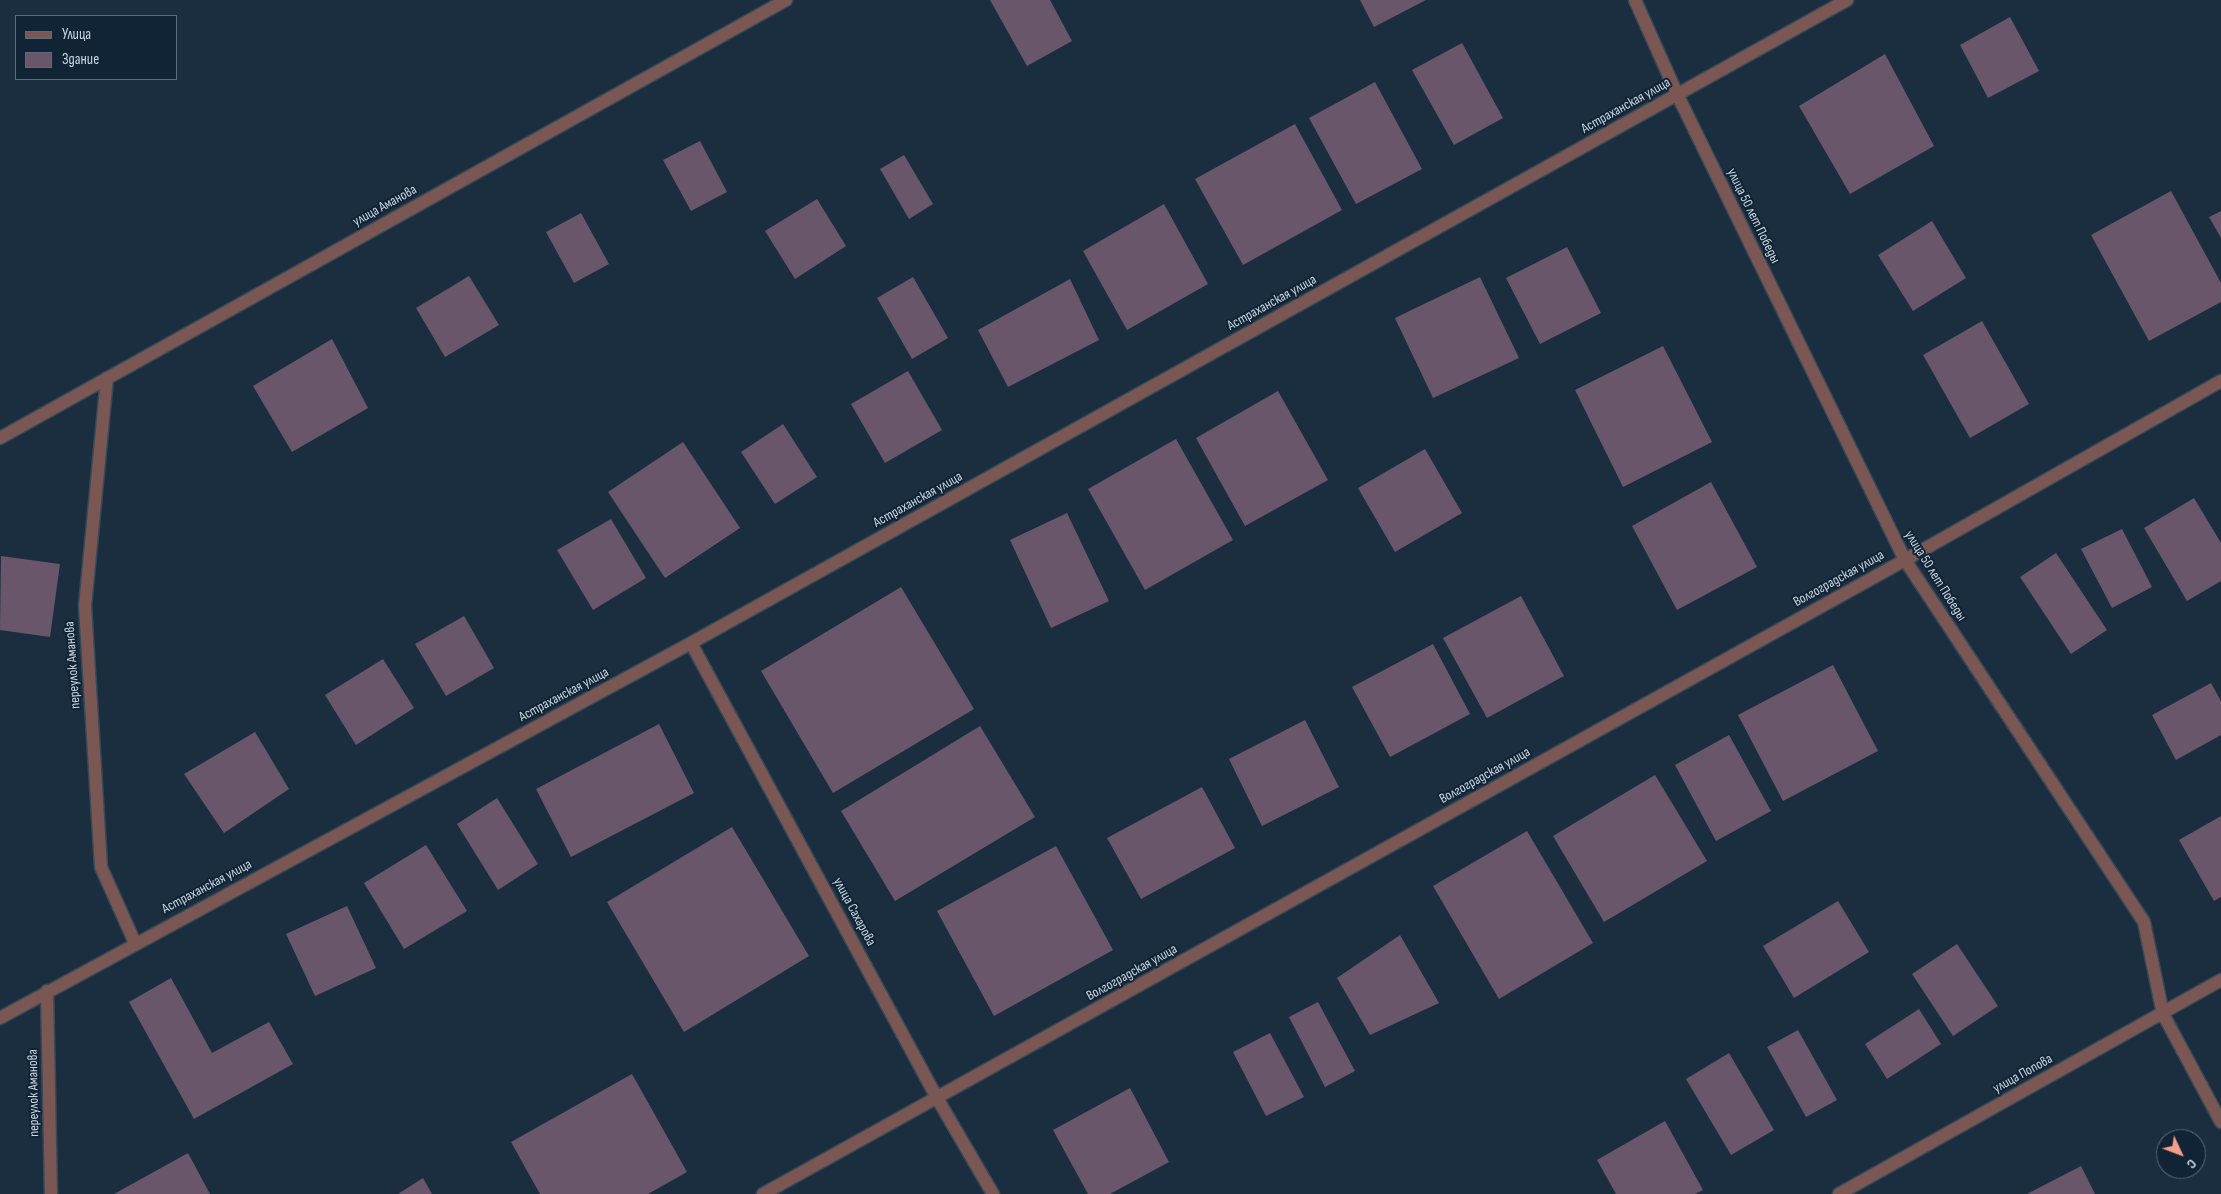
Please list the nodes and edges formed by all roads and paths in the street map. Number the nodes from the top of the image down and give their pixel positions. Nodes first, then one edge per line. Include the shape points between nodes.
1 (786, 0) edge
2 (1635, 0) edge
3 (1847, 0) edge
4 (1677, 94) junction
5 (107, 378) junction
6 (2221, 381) edge
7 (0, 438) edge
8 (1905, 560) junction
9 (691, 643) junction
10 (135, 943) junction
11 (2221, 980) edge
12 (47, 991) junction
13 (2163, 1014) junction
14 (0, 1018) edge
15 (937, 1098) junction
16 (2221, 1122) edge
17 (51, 1194) edge
18 (763, 1194) edge
19 (993, 1194) edge
20 (1839, 1194) edge

1 - 5 street, улица Аманова
2 - 4 street, улица 50 лет Победы
3 - 4 street, Астраханская улица
4 - 8 street, улица 50 лет Победы
4 - 9 street, Астраханская улица
5 - 7 street, улица Аманова
5 - 10 street, переулок Аманова via 85,606 101,867
6 - 8 street, Волгоградская улица
8 - 13 street, улица 50 лет Победы via 2144,922
8 - 15 street, Волгоградская улица
9 - 10 street, Астраханская улица
9 - 15 street, улица Сахарова
10 - 12 street, Астраханская улица
11 - 13 street, улица Попова
12 - 14 street, Астраханская улица
12 - 17 street, переулок Аманова
13 - 16 street, улица 50 лет Победы
13 - 20 street, улица Попова
15 - 18 street, Волгоградская улица
15 - 19 street, улица Сахарова

